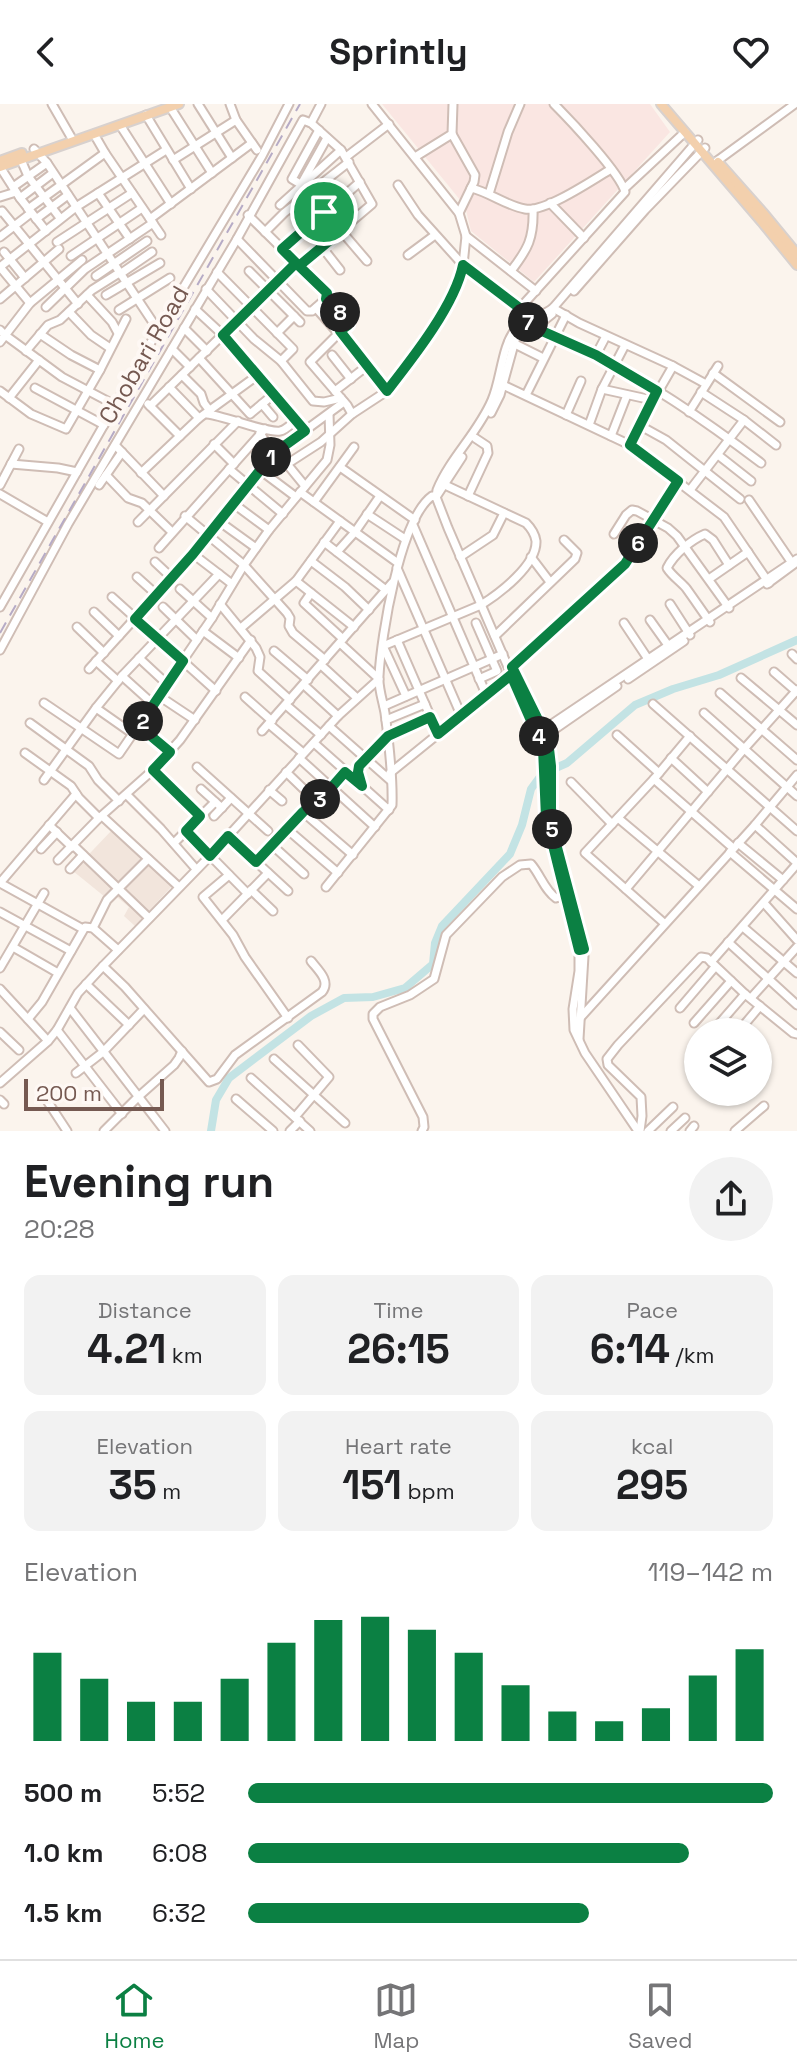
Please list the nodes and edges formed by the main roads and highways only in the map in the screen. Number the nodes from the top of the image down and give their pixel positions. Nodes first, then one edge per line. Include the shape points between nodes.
1 (661, 104) edge
2 (668, 104) edge
3 (171, 105) edge
4 (700, 146) junction
5 (36, 152) junction
6 (0, 161) edge
7 (0, 167) edge
8 (797, 254) edge
9 (797, 265) edge

1 - 4 main road
2 - 4 main road
3 - 5 main road
3 - 5 main road
4 - 8 main road
4 - 9 main road
5 - 6 main road
5 - 7 main road

